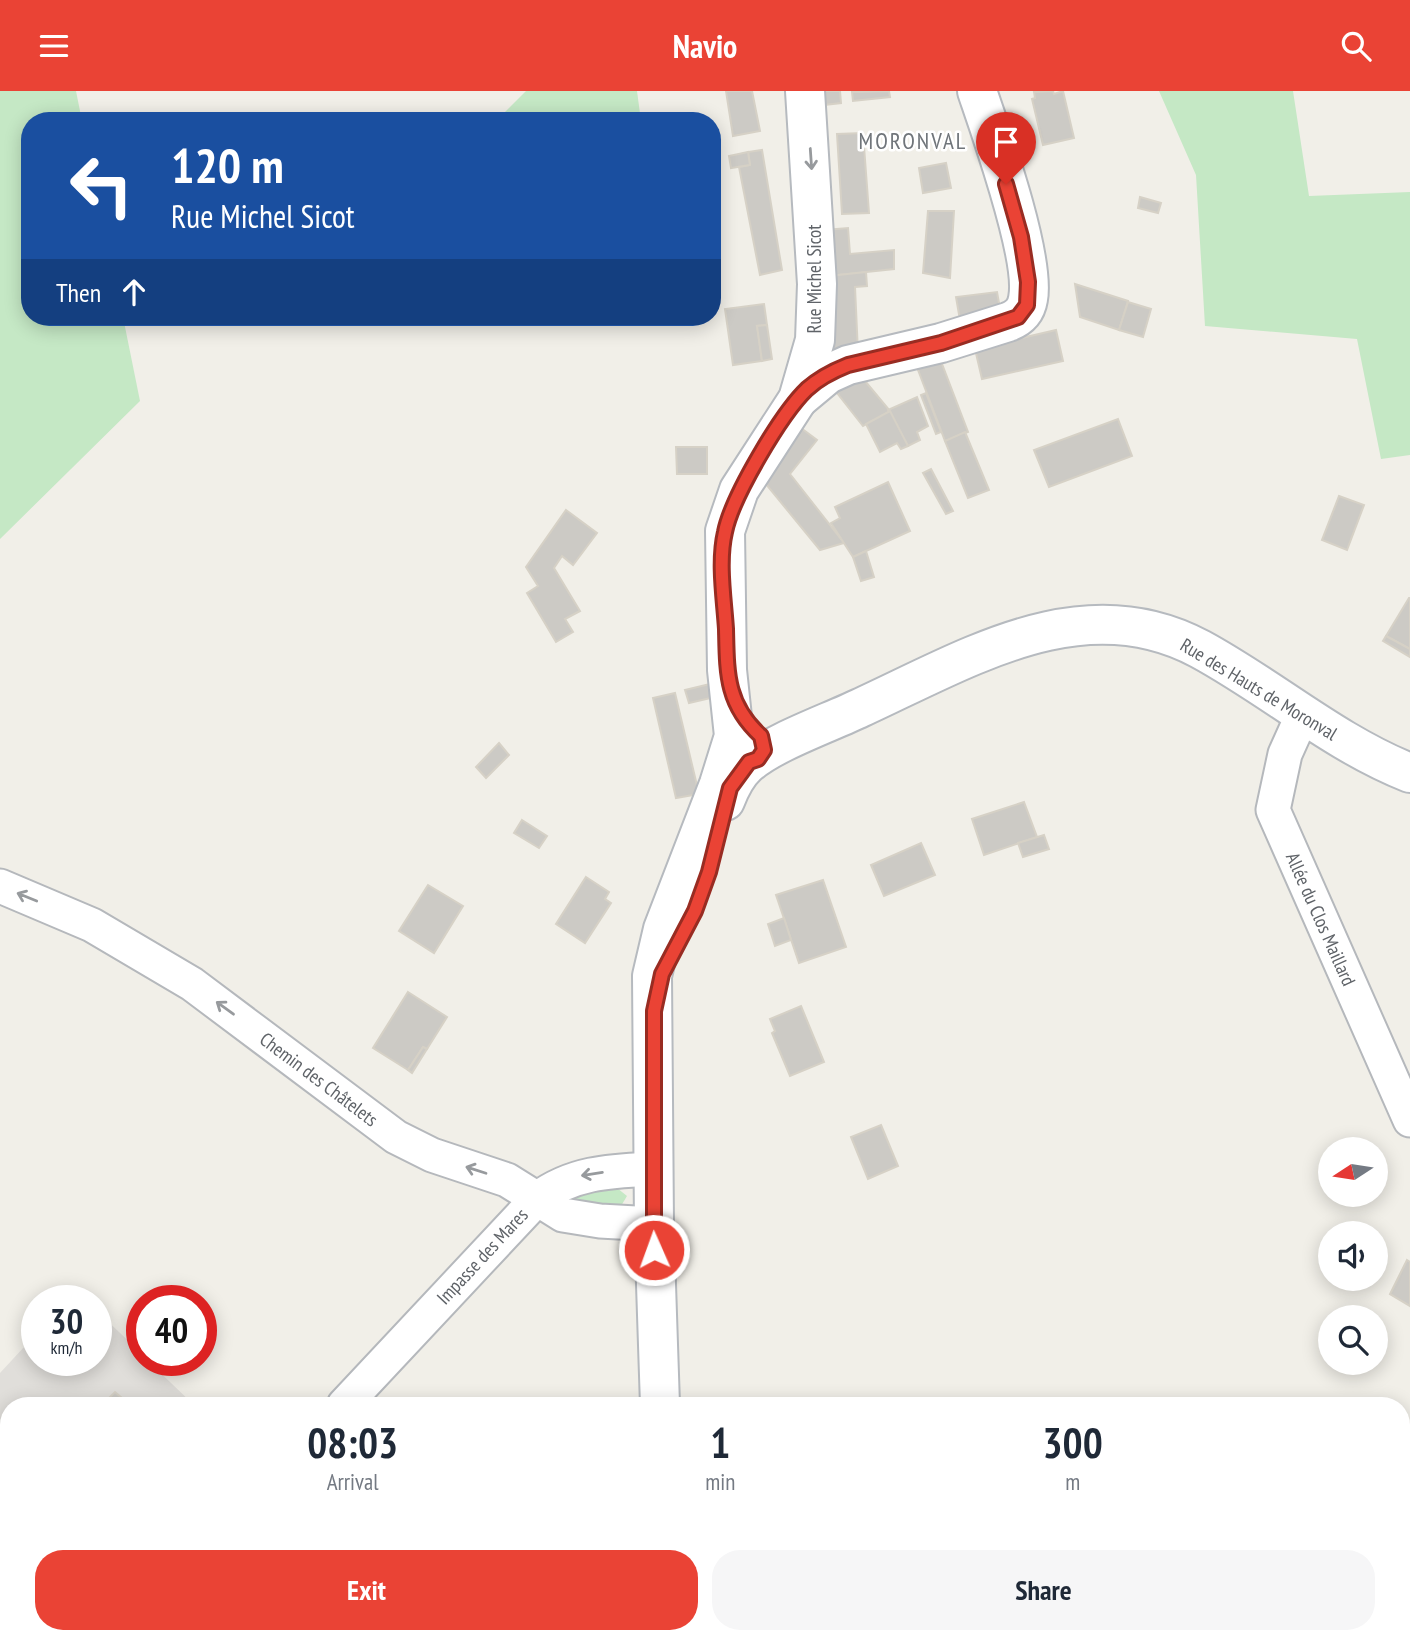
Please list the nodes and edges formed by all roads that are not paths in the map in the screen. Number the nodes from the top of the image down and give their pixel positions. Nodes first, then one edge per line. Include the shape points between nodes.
1 (805, 91) edge
2 (977, 91) edge
3 (798, 399) junction
4 (1303, 715) junction
5 (754, 744) junction
6 (1410, 773) edge
7 (0, 886) edge
8 (1410, 1120) edge
9 (653, 1169) junction
10 (537, 1199) junction
11 (654, 1224) junction
12 (351, 1397) edge
13 (660, 1397) edge

1 -> 3 street, Rue Michel Sicot via 817,309 812,353
2 - 3 street via 1021,237 1029,291 1025,309 1008,322 838,369
3 - 5 street, Rue Michel Sicot via 739,490 725,531 727,670 732,697
4 - 5 street, Rue des Hauts de Moronval via 1183,641 1135,627 1096,624 1050,629 996,645
4 - 6 street, Rue des Hauts de Moronval via 1352,746
4 - 8 street, Allée du Clos Maillard via 1285,754 1273,810
5 - 9 street via 726,799 695,911 662,974 654,1011
10 -> 7 street, Chemin des Châtelets via 507,1180 405,1143 192,984 92,925
9 -> 10 street, Impasse des Mares via 578,1177
9 - 11 street
10 - 11 street, Chemin des Châtelets via 575,1219
10 - 12 street, Impasse des Mares
11 - 13 street

